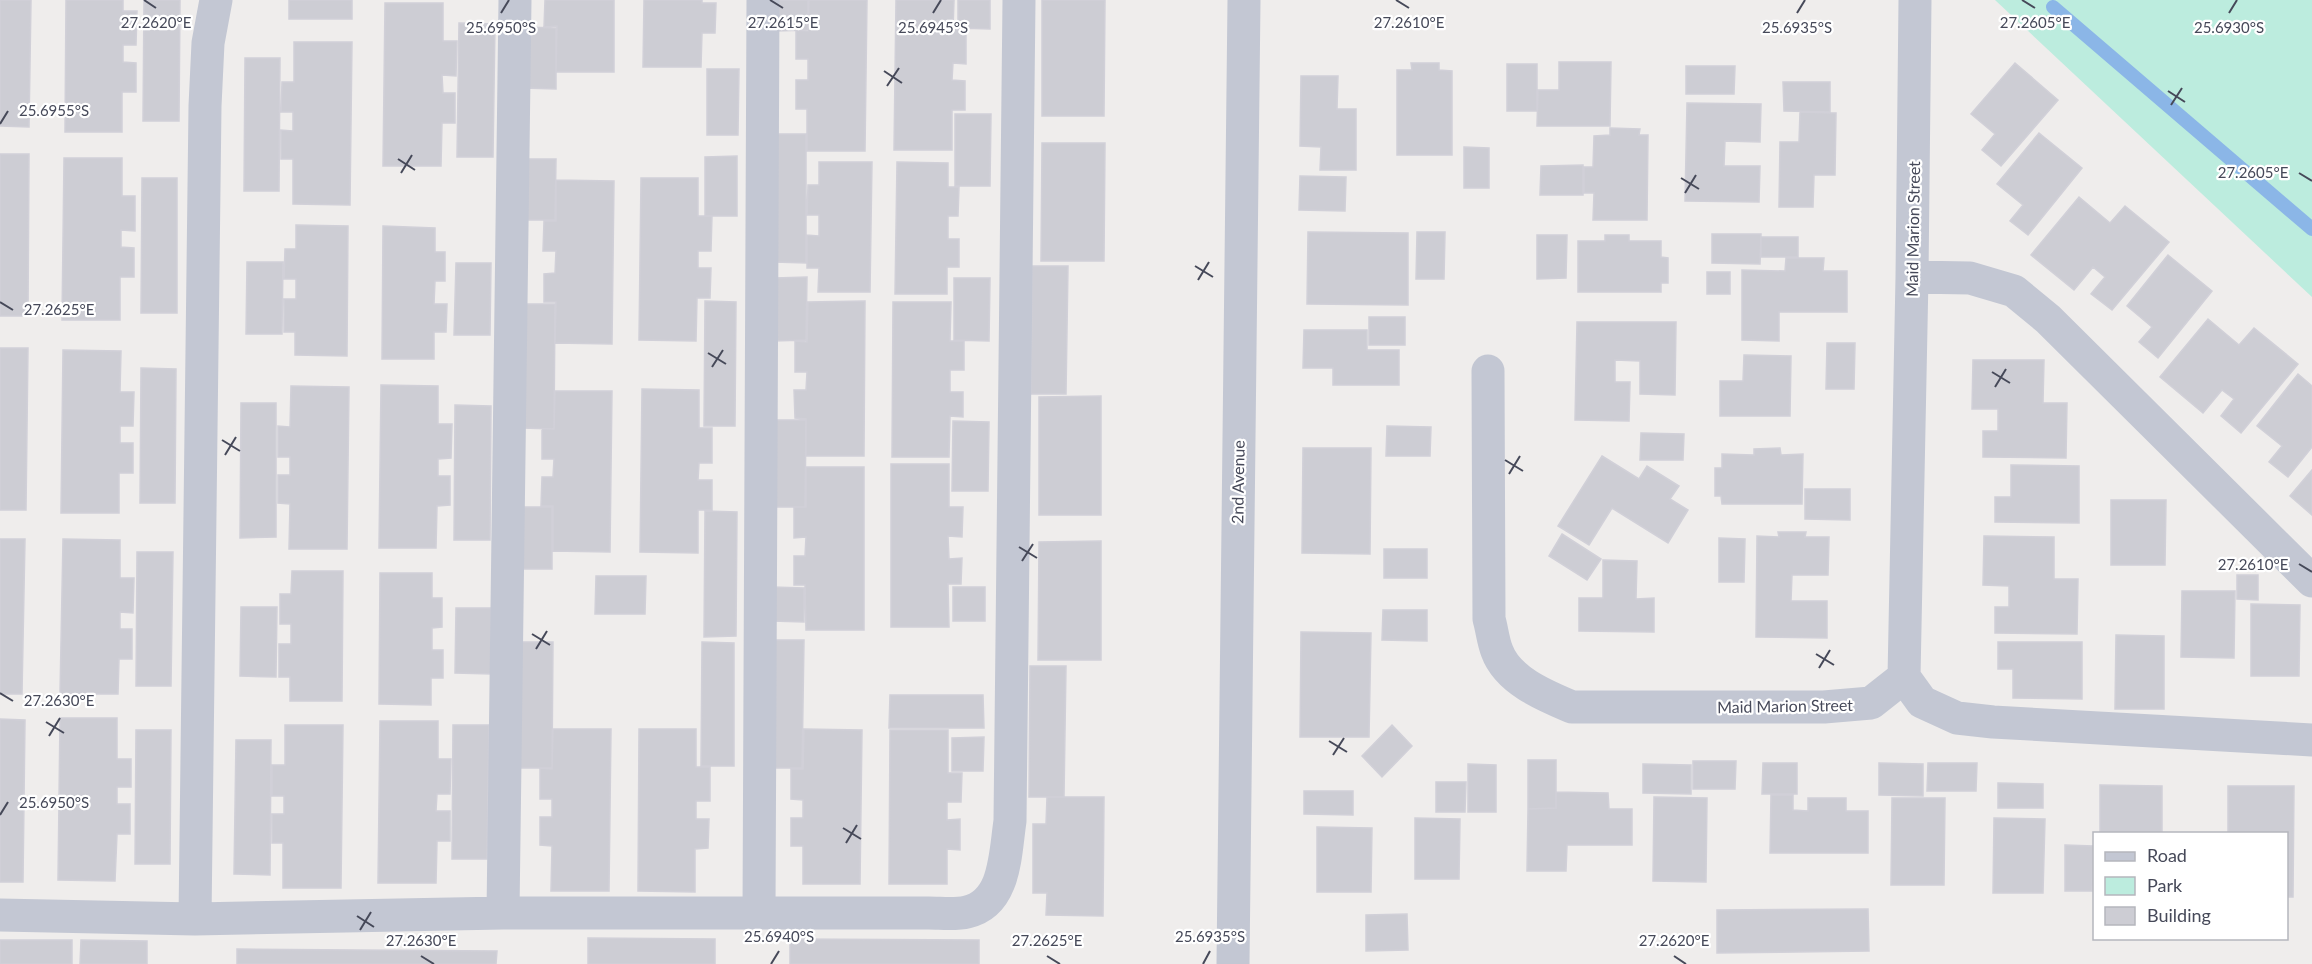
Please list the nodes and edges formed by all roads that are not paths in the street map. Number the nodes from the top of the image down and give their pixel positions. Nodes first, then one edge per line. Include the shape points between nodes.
1 (216, 0) edge
2 (515, 0) edge
3 (763, 0) edge
4 (1019, 0) edge
5 (1244, 0) edge
6 (1915, 0) edge
7 (1912, 277) junction
8 (1488, 371) dead end
9 (2312, 581) edge
10 (1904, 676) junction
11 (2312, 741) edge
12 (759, 912) junction
13 (503, 913) junction
14 (0, 915) edge
15 (195, 920) junction
16 (1233, 964) edge

1 - 15 street via 208,43 205,106
2 - 13 street
3 - 12 street
4 - 12 street via 1010,821 999,885 984,906 965,913
5 - 16 street, 2nd Avenue
6 - 7 street, Maid Marion Street
7 - 9 street via 1970,278 2014,291 2048,319
7 - 10 street, Maid Marion Street
8 - 10 street, Maid Marion Street via 1489,619 1498,654 1512,673 1539,693 1572,707 1824,707 1871,703
10 - 11 street via 1922,702 1958,718
12 - 13 street
13 - 15 street
14 - 15 street

